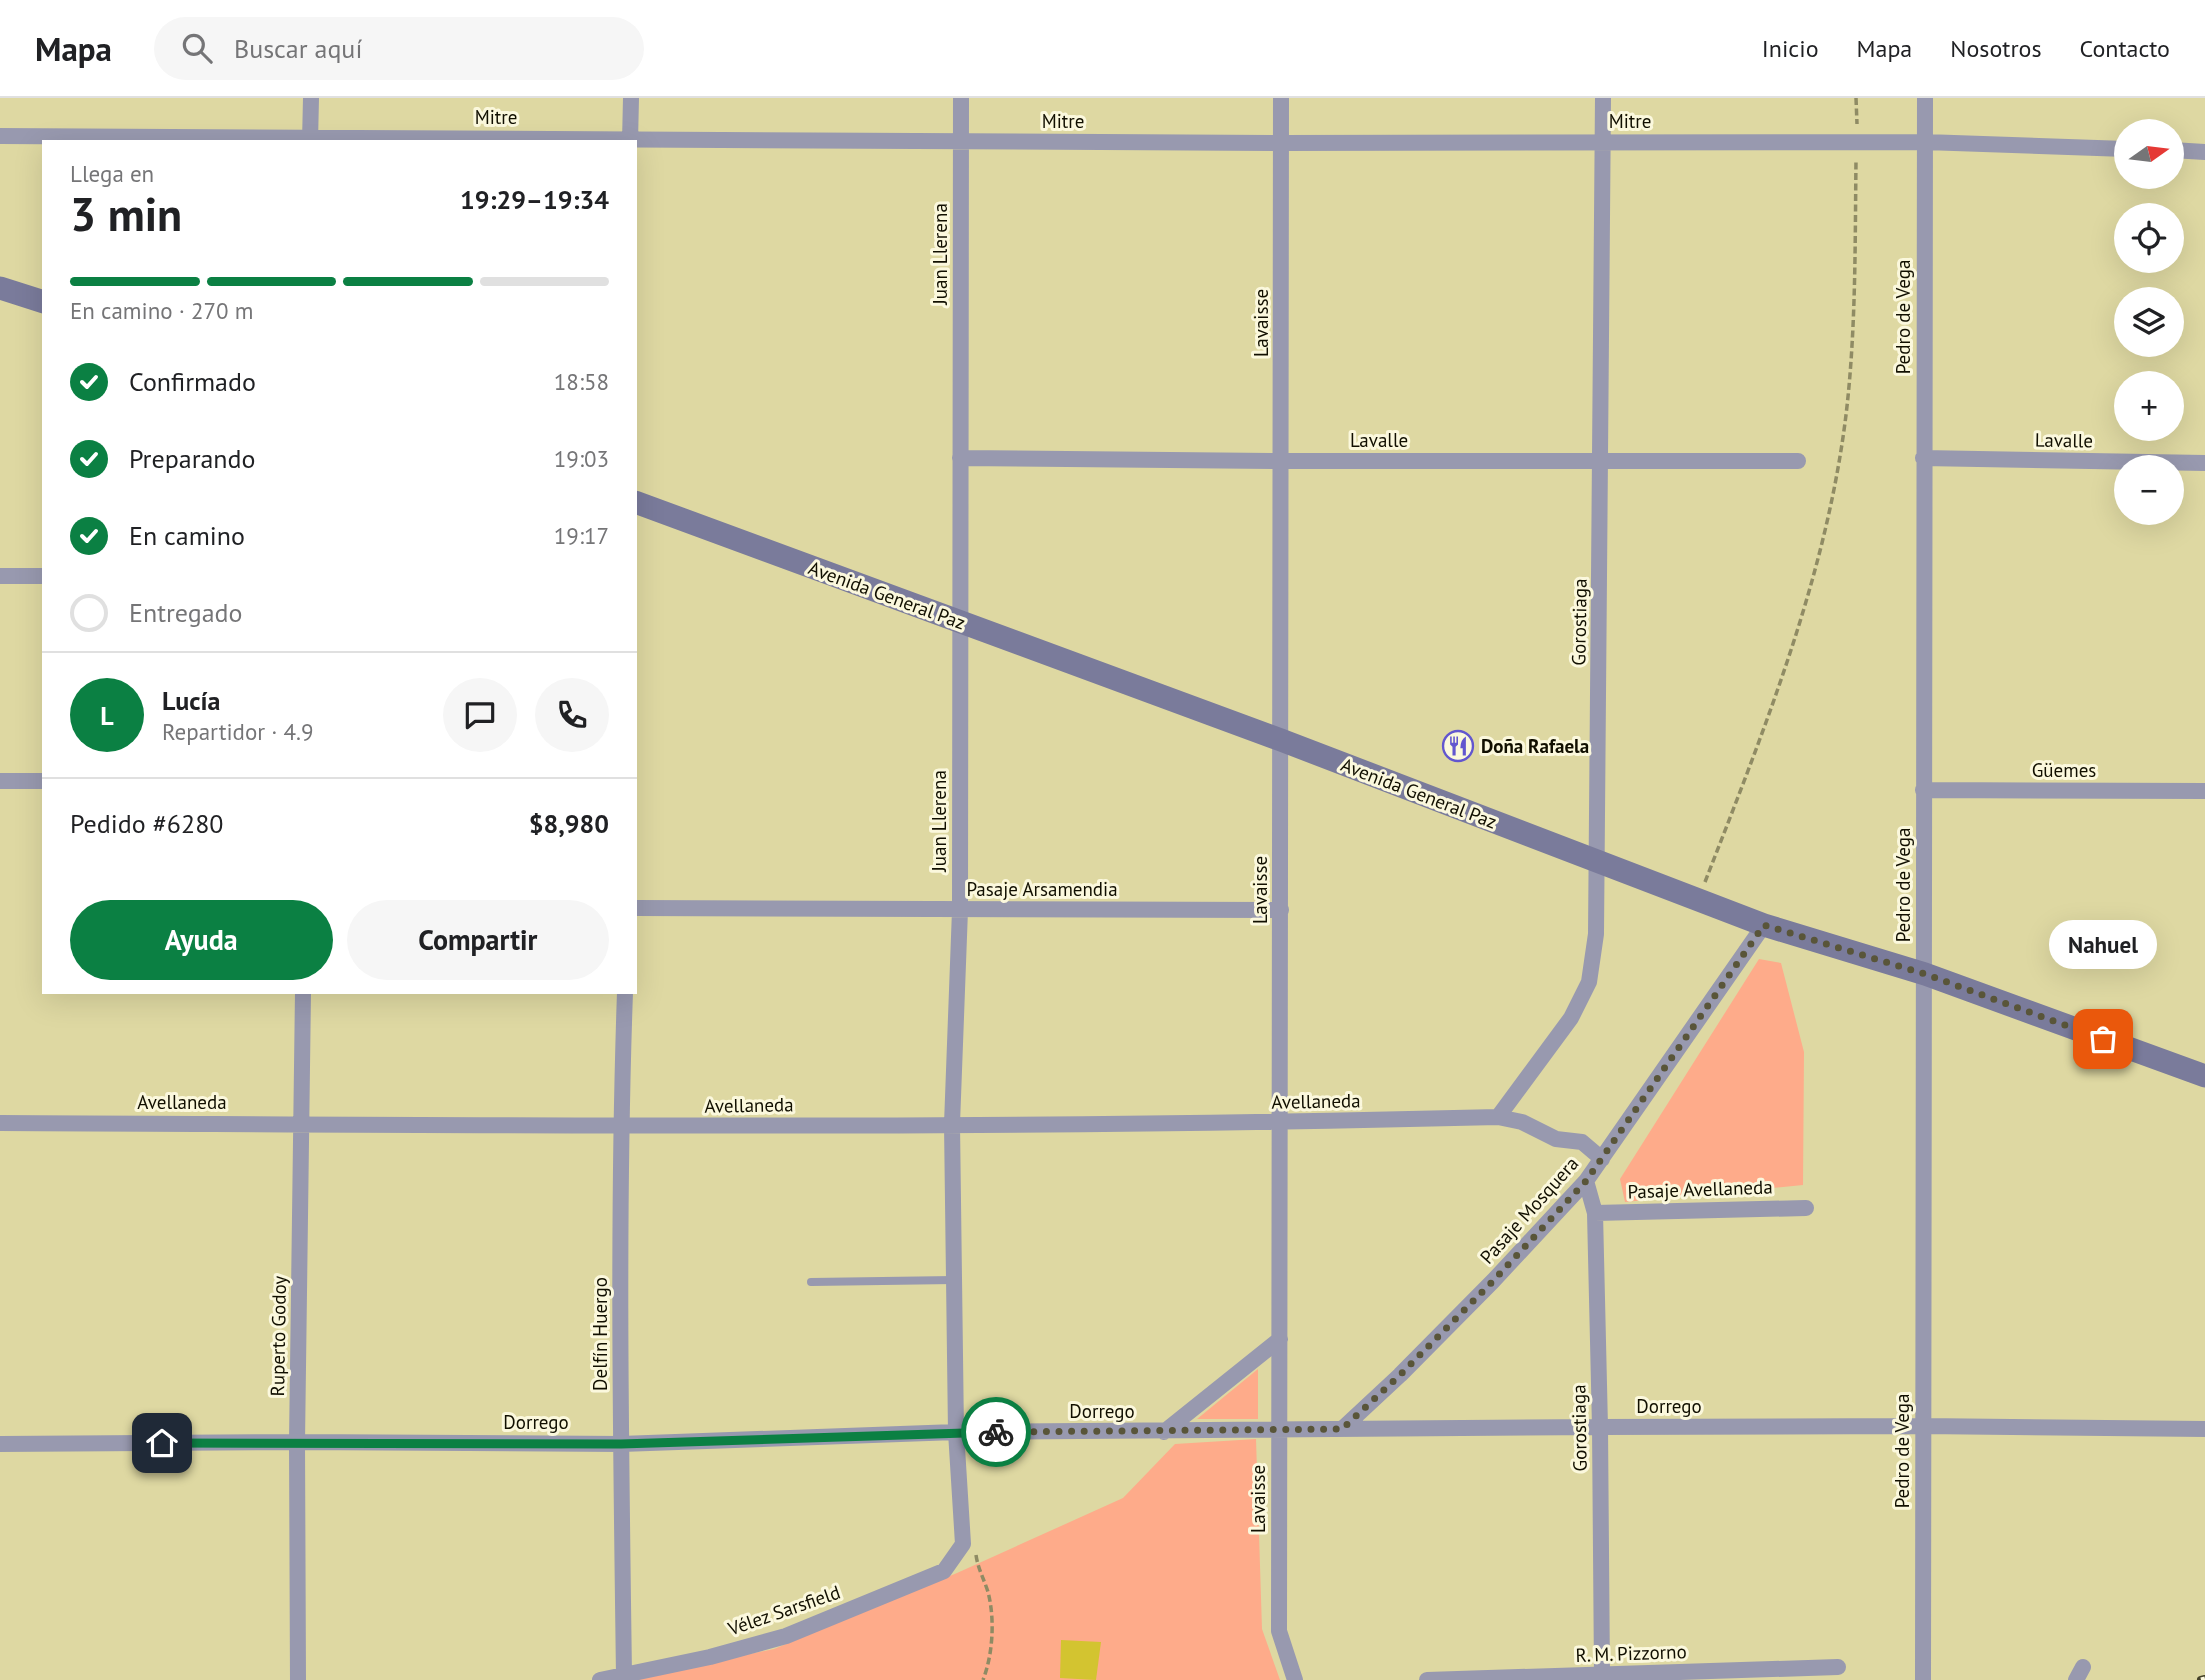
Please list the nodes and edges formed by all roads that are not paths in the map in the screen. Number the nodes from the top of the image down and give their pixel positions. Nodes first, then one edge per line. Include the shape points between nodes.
1 (311, 98) edge
2 (631, 98) edge
3 (961, 98) edge
4 (1281, 98) edge
5 (1603, 98) edge
6 (1925, 98) edge
7 (0, 136) edge
8 (310, 140) edge
9 (631, 140) edge
10 (637, 140) edge
11 (961, 141) junction
12 (1603, 142) junction
13 (1925, 142) junction
14 (1281, 143) junction
15 (2114, 149) edge
16 (2184, 151) edge
17 (2205, 152) edge
18 (0, 288) edge
19 (42, 301) edge
20 (960, 458) junction
21 (1923, 458) junction
22 (1282, 461) junction
23 (1601, 461) junction
24 (1798, 461) dead end
25 (2205, 463) edge
26 (637, 503) edge
27 (0, 576) edge
28 (42, 576) edge
29 (961, 622) junction
30 (1281, 740) junction
31 (0, 781) edge
32 (42, 781) edge
33 (1923, 790) junction
34 (2205, 791) edge
35 (1598, 862) junction
36 (637, 908) edge
37 (960, 910) junction
38 (1281, 910) junction
39 (1764, 925) junction
40 (1925, 974) junction
41 (303, 994) edge
42 (625, 994) edge
43 (2205, 1076) edge
44 (1498, 1117) junction
45 (0, 1123) edge
46 (1280, 1123) junction
47 (301, 1124) junction
48 (953, 1124) junction
49 (621, 1127) junction
50 (1602, 1159) junction
51 (1586, 1181) junction
52 (1806, 1208) dead end
53 (1595, 1213) junction
54 (954, 1280) junction
55 (811, 1282) dead end
56 (1280, 1339) junction
57 (1923, 1426) junction
58 (1600, 1427) junction
59 (1342, 1429) junction
60 (2205, 1429) edge
61 (1279, 1430) junction
62 (956, 1432) junction
63 (1164, 1432) junction
64 (298, 1442) junction
65 (0, 1444) edge
66 (621, 1444) junction
67 (963, 1545) joint
68 (1838, 1667) dead end
69 (624, 1675) junction
70 (1922, 1675) edge
71 (1602, 1676) junction
72 (298, 1680) edge
73 (600, 1680) edge
74 (1295, 1680) edge
75 (1427, 1680) edge

1 - 8 street
2 - 9 street
3 - 11 street, Juan Llerena
4 - 14 street, Lavaisse
5 - 12 street, Gorostiaga
6 - 13 street, Pedro de Vega
7 - 8 street, Mitre
8 - 9 street, Mitre
10 - 11 street, Mitre
11 - 14 street, Mitre
11 - 20 street, Juan Llerena
12 - 13 street, Mitre
12 - 14 street, Mitre
12 - 23 street, Gorostiaga
13 - 15 street, Mitre
13 - 21 street, Pedro de Vega
14 - 22 street, Lavaisse
16 - 17 street
18 - 19 main road
20 - 22 street, Lavalle
20 - 29 street, Juan Llerena
21 - 25 street, Lavalle
21 - 33 street, Pedro de Vega
22 - 23 street, Lavalle
22 - 30 street, Lavaisse
23 - 24 street, Lavalle
23 - 35 street, Gorostiaga
26 - 29 main road, Avenida General Paz
27 - 28 street
29 - 30 main road, Avenida General Paz
29 - 37 street, Juan Llerena
30 - 35 main road, Avenida General Paz
30 - 38 street, Lavaisse
31 - 32 street
33 - 34 street, Güemes
33 - 40 street, Pedro de Vega
35 - 39 main road, Avenida General Paz
35 - 44 street, Gorostiaga via 1589,982 1571,1018
36 - 37 street, Pasaje Arsamendia
37 - 38 street, Pasaje Arsamendia
37 - 48 street, Juan Llerena
38 - 46 street, Lavaisse
39 - 40 main road, Avenida General Paz
39 - 50 street, Pasaje Mosquera
40 - 43 main road, Avenida General Paz
40 - 57 street, Pedro de Vega
41 - 47 street, Ruperto Godoy
42 - 49 street, Delfín Huergo
44 - 46 street, Avellaneda
44 - 50 street, Avellaneda via 1522,1122 1556,1139 1582,1142
45 - 47 street, Avellaneda
46 - 48 street, Avellaneda
46 - 56 street, Lavaisse
47 - 49 street, Avellaneda
47 - 64 street, Ruperto Godoy
48 - 49 street, Avellaneda
48 - 54 street, Juan Llerena
49 - 66 street, Delfín Huergo
50 - 51 street, Pasaje Mosquera
51 - 53 street, Gorostiaga
51 - 59 street, Pasaje Mosquera via 1484,1290
52 - 53 street, Pasaje Avellaneda
53 - 58 street, Gorostiaga
54 - 55 lane
54 - 62 street, Juan Llerena
56 - 61 street, Lavaisse
56 - 63 street
57 - 58 street, Dorrego
57 - 60 street, Dorrego
57 - 70 street, Pedro de Vega
58 - 59 street, Dorrego
58 - 71 street, Gorostiaga
59 - 61 street, Dorrego
61 - 63 street, Dorrego
61 - 74 street, Lavaisse via 1279,1631
62 - 63 street, Dorrego
62 - 66 street, Dorrego
62 - 67 street, Juan Llerena
64 - 65 street, Dorrego
64 - 66 street, Dorrego
64 - 72 street, Ruperto Godoy
66 - 69 street, Delfín Huergo
67 - 69 street, Vélez Sarsfield via 944,1571 786,1636
68 - 71 street, R. M. Pizzorno
69 - 73 street, Vélez Sarsfield
71 - 75 street, R. M. Pizzorno

